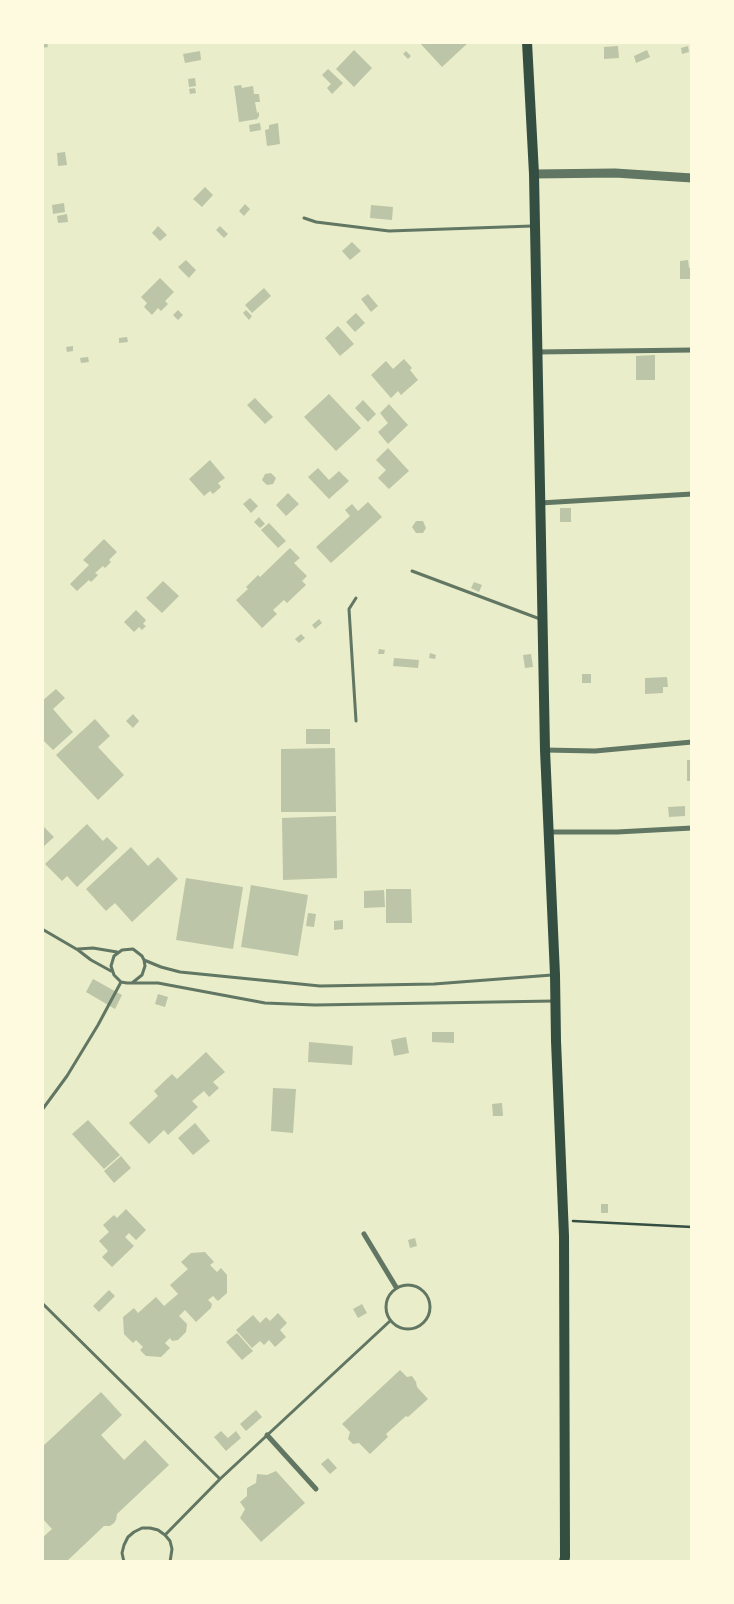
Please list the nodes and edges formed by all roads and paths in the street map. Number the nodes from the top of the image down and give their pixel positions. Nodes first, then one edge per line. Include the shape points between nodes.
1 (527, 42) edge
2 (534, 174) junction
3 (692, 178) edge
4 (304, 218) dead end
5 (535, 226) junction
6 (692, 350) edge
7 (537, 352) junction
8 (692, 494) edge
9 (540, 503) junction
10 (412, 571) dead end
11 (356, 598) dead end
12 (542, 620) junction
13 (356, 721) dead end
14 (692, 742) edge
15 (545, 750) junction
16 (692, 828) edge
17 (548, 832) junction
18 (42, 929) edge
19 (78, 950) junction
20 (117, 952) junction
21 (144, 960) junction
22 (111, 971) junction
23 (555, 975) junction
24 (121, 982) junction
25 (132, 983) junction
26 (555, 1001) junction
27 (42, 1110) edge
28 (563, 1220) junction
29 (692, 1227) edge
30 (364, 1234) dead end
31 (396, 1287) junction
32 (42, 1304) edge
33 (390, 1321) junction
34 (266, 1434) junction
35 (220, 1479) junction
36 (316, 1489) dead end
37 (165, 1534) junction
38 (565, 1560) edge
39 (124, 1562) edge
40 (170, 1562) edge

1 - 2 main road
2 - 3 street via 615,173
2 - 5 main road
4 - 5 lane via 389,231
5 - 7 main road
6 - 7 street
7 - 9 main road
8 - 9 street
9 - 12 main road
10 - 12 lane
11 - 13 lane via 349,610
12 - 15 main road
14 - 15 street via 595,751
15 - 17 main road
16 - 17 street
17 - 23 main road
18 - 19 lane
19 - 20 lane via 93,948
19 - 22 lane
20 - 21 lane via 133,949
20 - 22 lane
21 - 23 lane via 180,972 320,986 434,984
21 - 25 lane via 142,976
22 - 24 lane
23 - 26 main road
24 - 25 lane
24 - 27 lane via 68,1076
25 - 26 lane via 158,983 265,1003
26 - 28 main road
28 - 29 path
28 - 38 main road
30 - 31 street
31 - 33 lane via 386,1303
31 - 33 lane via 411,1284 424,1290 430,1311 423,1323 410,1329
32 - 35 lane
33 - 34 lane
34 - 35 lane
34 - 36 street
35 - 37 lane
37 - 39 lane via 150,1528 134,1532 124,1545
37 - 40 lane via 172,1549

